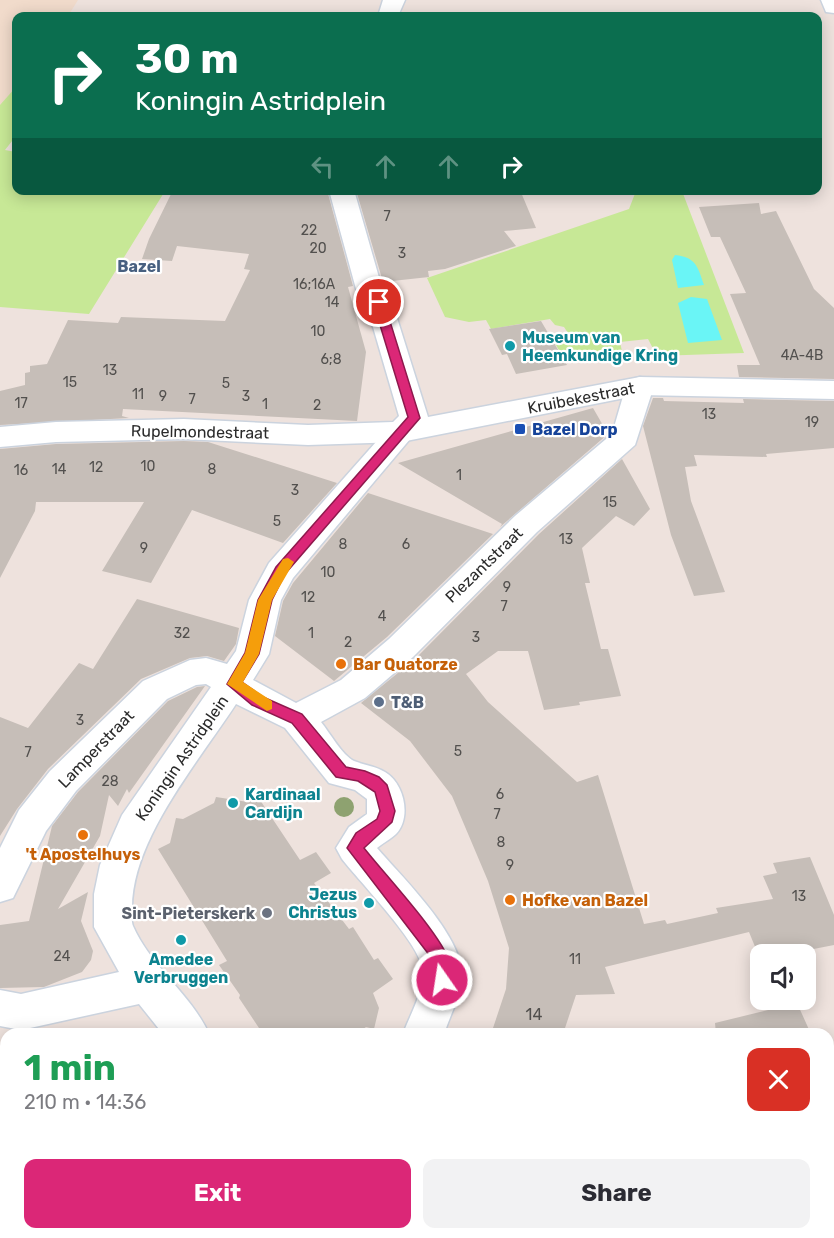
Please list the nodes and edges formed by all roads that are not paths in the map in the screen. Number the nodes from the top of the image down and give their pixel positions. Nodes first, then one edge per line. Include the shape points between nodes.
1 (832, 0) edge
2 (834, 7) edge
3 (342, 195) edge
4 (640, 386) junction
5 (834, 390) edge
6 (401, 432) junction
7 (0, 437) edge
8 (234, 684) junction
9 (297, 718) junction
10 (0, 886) edge
11 (147, 984) junction
12 (0, 1008) edge
13 (184, 1028) edge
14 (425, 1028) edge

1 - 2 street
3 - 6 street via 369,289 379,302 414,418
4 - 5 street, Kruibekestraat
4 - 6 street, Kruibekestraat
4 - 9 street, Plezantstraat via 625,438 526,524 401,648 353,689
6 - 7 street, Rupelmondestraat via 308,435 184,429
6 - 8 street via 280,571 265,600 252,654
8 - 9 street, Koningin Astridplein via 258,701
8 - 10 street, Lamperstraat via 206,671 190,673 155,690 63,781 32,821
8 - 11 street, Koningin Astridplein via 135,826 119,866 113,894 113,927
9 - 14 street, Koningin Astridplein via 342,773 360,776 382,789 387,811 384,822 355,848 407,912 442,965 442,980
11 - 12 street via 21,1012
11 - 13 street, Koningin Astridplein

